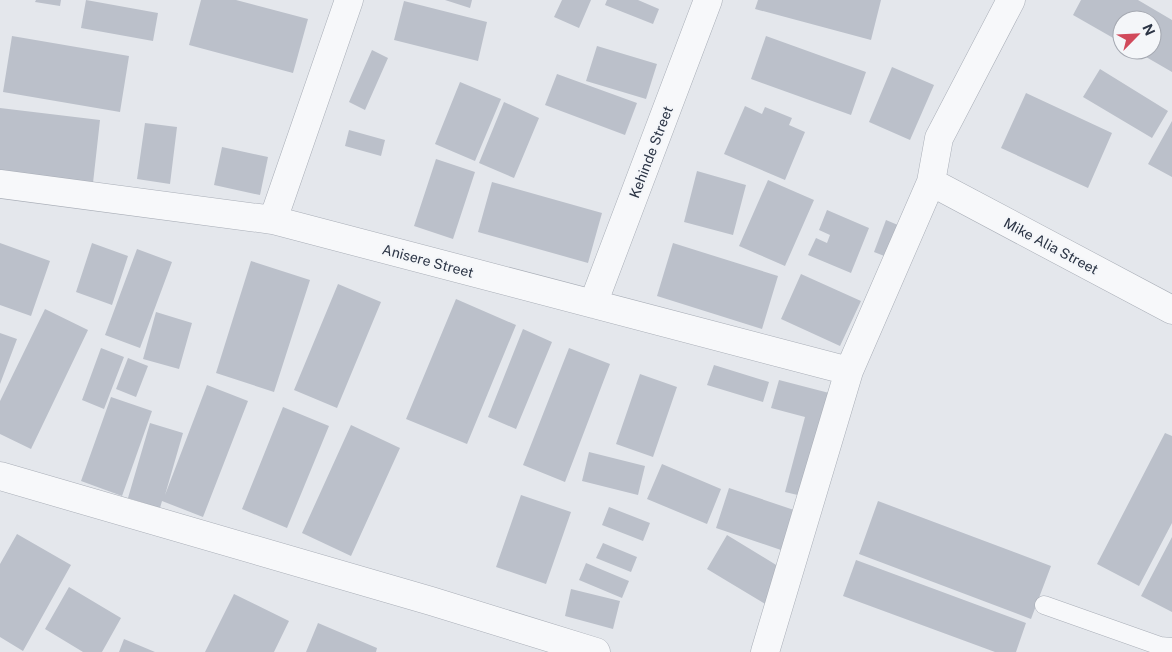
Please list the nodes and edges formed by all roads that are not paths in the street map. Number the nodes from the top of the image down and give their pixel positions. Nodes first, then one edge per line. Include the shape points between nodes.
1 (349, 0) edge
2 (708, 0) edge
3 (1011, 0) edge
4 (930, 182) junction
5 (0, 184) edge
6 (273, 220) junction
7 (594, 304) junction
8 (1172, 310) edge
9 (848, 371) junction
10 (0, 476) edge
11 (1044, 605) dead end
12 (1172, 647) edge
13 (596, 652) edge
14 (765, 652) edge

1 - 6 street
2 - 7 street, Kehinde Street
3 - 4 street via 940,138
4 - 8 street, Mike Alia Street
4 - 9 street
5 - 6 street, Anisere Street
6 - 7 street, Anisere Street
7 - 9 street, Anisere Street
9 - 14 street
10 - 13 street
11 - 12 lane via 1160,646

